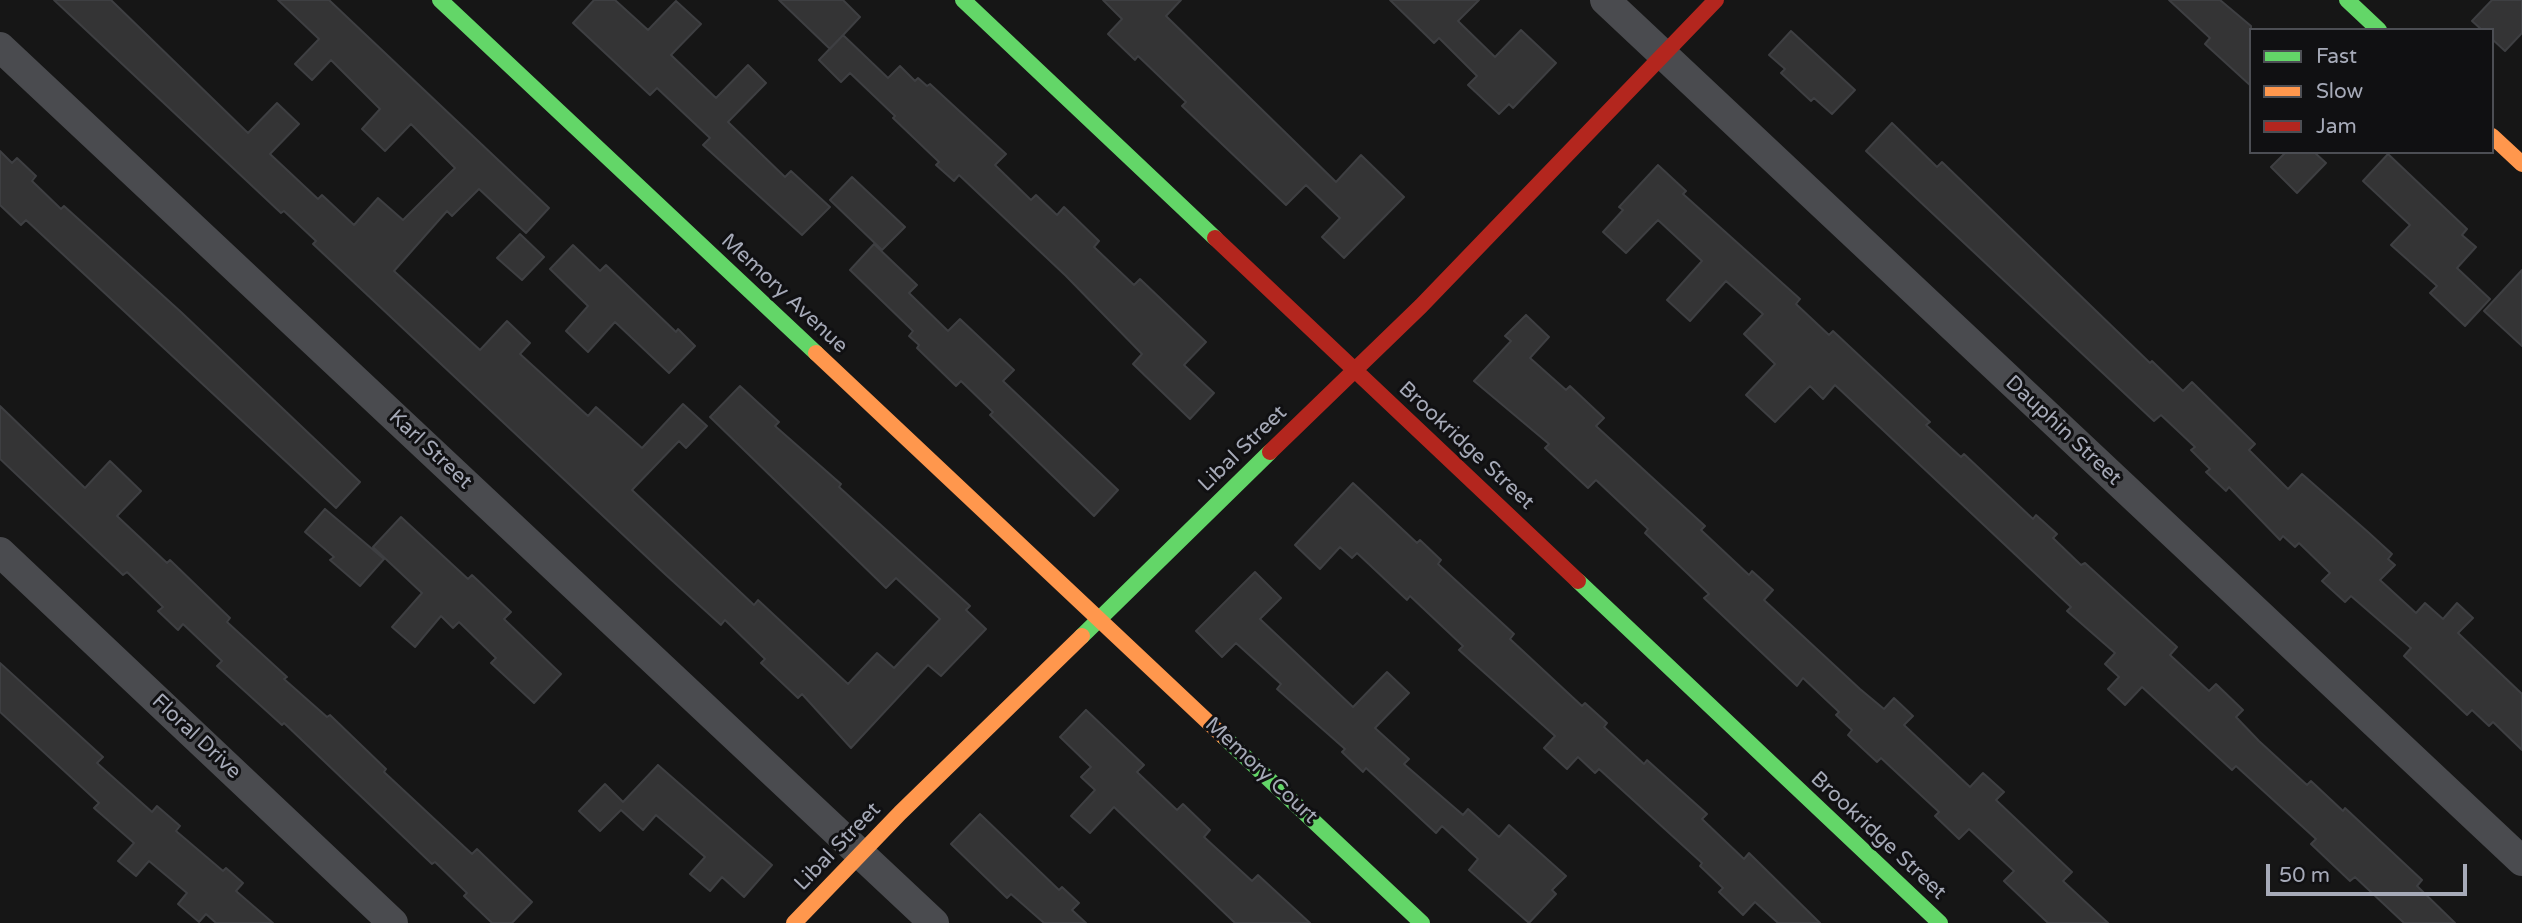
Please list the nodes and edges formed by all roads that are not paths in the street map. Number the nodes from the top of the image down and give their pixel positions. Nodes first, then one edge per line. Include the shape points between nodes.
1 (440, 0) edge
2 (963, 0) edge
3 (1605, 0) edge
4 (1716, 0) edge
5 (0, 47) edge
6 (1664, 56) junction
7 (2494, 138) edge
8 (2522, 164) edge
9 (1355, 369) junction
10 (0, 552) edge
11 (1100, 619) junction
12 (861, 854) junction
13 (2522, 862) edge
14 (393, 923) edge
15 (794, 923) edge
16 (934, 923) edge
17 (1422, 923) edge
18 (1940, 923) edge

1 - 11 street, Memory Avenue
2 - 9 street, Brookridge Street
3 - 6 street, Dauphin Street
4 - 6 street, Libal Street
5 - 12 street, Karl Street
6 - 9 street, Libal Street
6 - 13 street, Dauphin Street
7 - 8 street
9 - 11 street, Libal Street
9 - 18 street, Brookridge Street
10 - 14 street, Floral Drive
11 - 12 street, Libal Street
11 - 17 street, Memory Court
12 - 15 street, Libal Street
12 - 16 street

